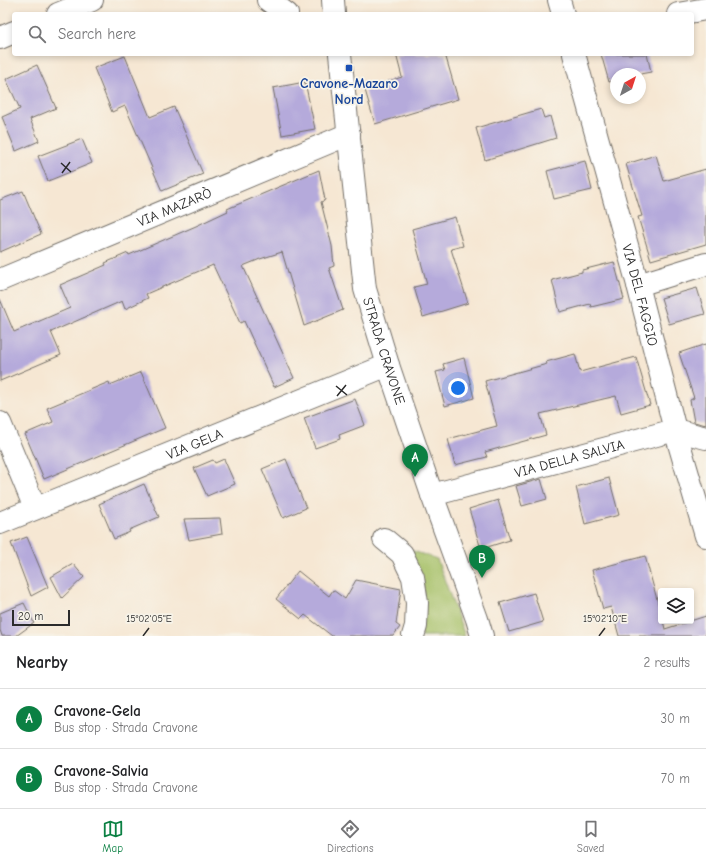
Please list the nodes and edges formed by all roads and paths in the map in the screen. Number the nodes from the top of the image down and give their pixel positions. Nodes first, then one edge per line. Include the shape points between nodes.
1 (92, 0) edge
2 (268, 0) edge
3 (332, 0) edge
4 (559, 0) edge
5 (706, 9) edge
6 (63, 12) edge
7 (284, 12) edge
8 (334, 12) edge
9 (562, 12) edge
10 (689, 12) edge
11 (12, 33) edge
12 (0, 38) edge
13 (340, 56) edge
14 (575, 56) edge
15 (349, 134) junction
16 (706, 264) edge
17 (0, 280) edge
18 (638, 285) junction
19 (388, 365) junction
20 (0, 423) edge
21 (675, 430) junction
22 (706, 438) edge
23 (432, 495) junction
24 (35, 508) junction
25 (0, 523) edge
26 (706, 536) edge
27 (384, 539) dead end
28 (413, 636) edge
29 (482, 636) edge

1 - 6 street
2 - 7 street
3 - 8 street
4 - 9 street
5 - 10 street
11 - 12 street
13 - 15 street, STRADA CRAVONE
14 - 18 street, VIA DEL FAGGIO
15 - 17 street, VIA MAZARÒ
15 - 19 street, STRADA CRAVONE via 365,289
16 - 18 street
18 - 21 street, VIA DEL FAGGIO
19 - 23 street, STRADA CRAVONE
19 - 24 street, VIA GELA
20 - 24 street
21 - 22 street, VIA DELLA SALVIA
21 - 23 street, VIA DELLA SALVIA
21 - 26 street, VIA DEL FAGGIO
23 - 29 street, STRADA CRAVONE
24 - 25 street, VIA GELA
27 - 28 street via 402,554 413,577 417,603

